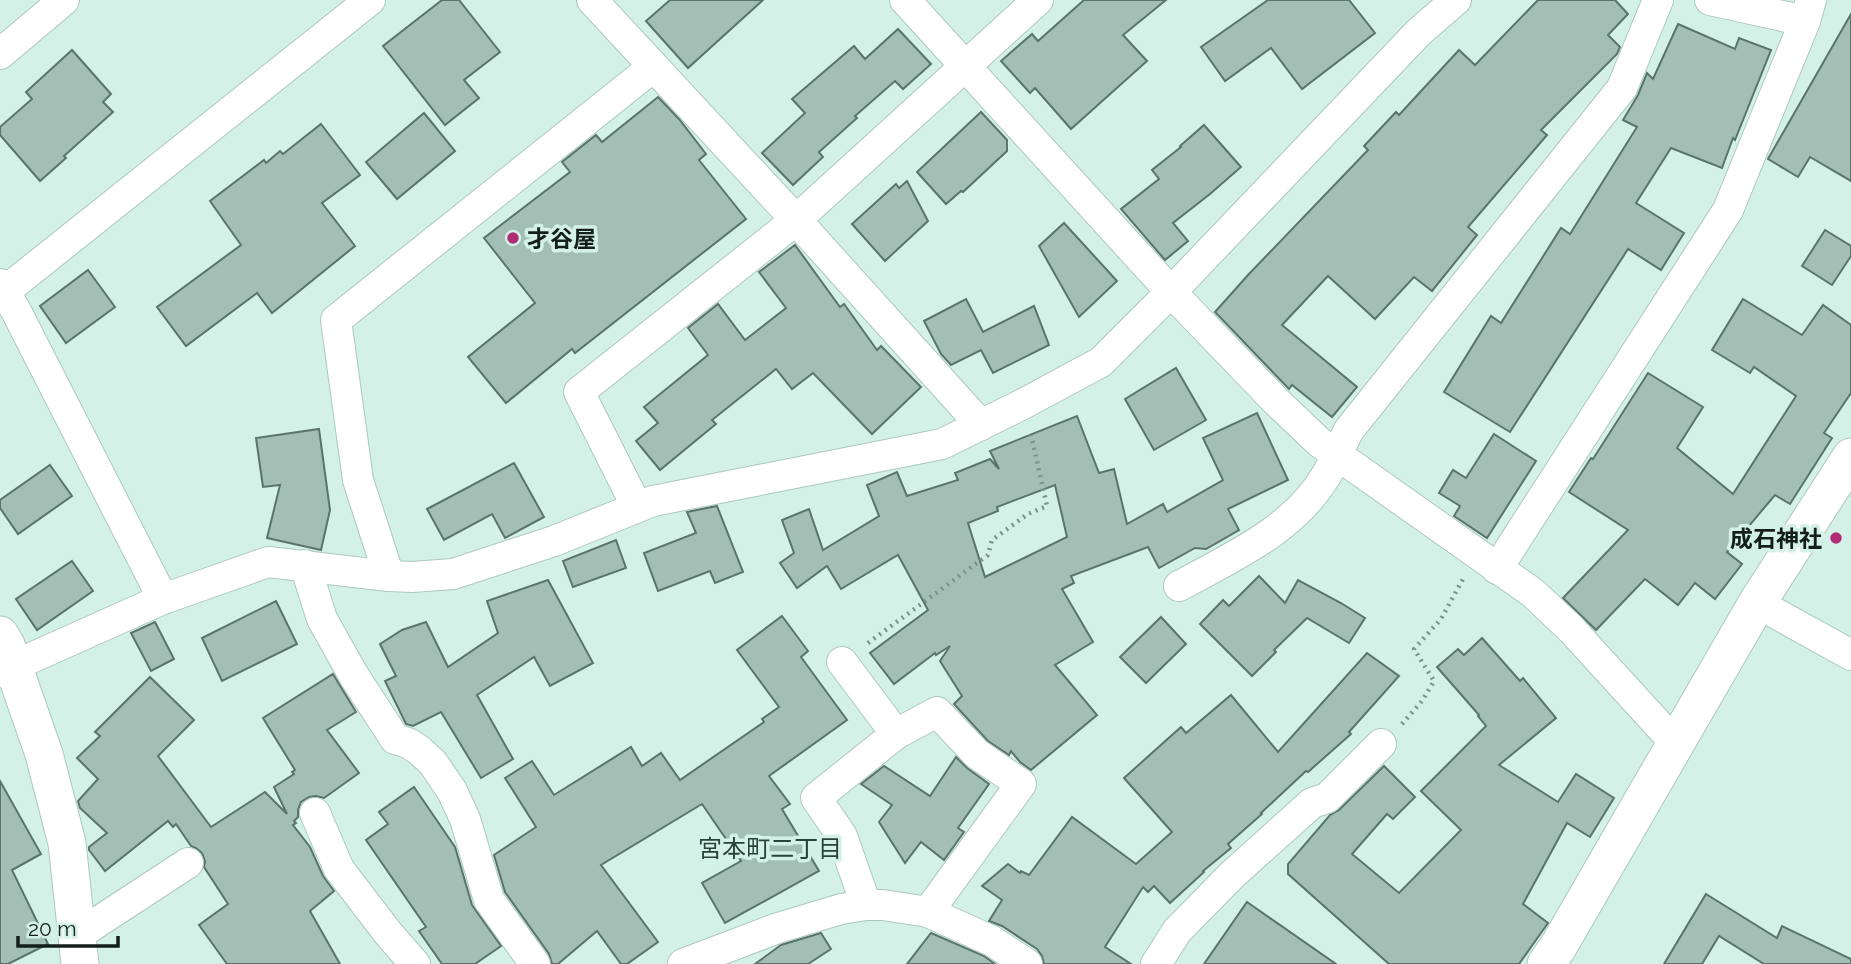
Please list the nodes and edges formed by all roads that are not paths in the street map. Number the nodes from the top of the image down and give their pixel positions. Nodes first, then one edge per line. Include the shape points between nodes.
1 (64, 0) edge
2 (370, 0) edge
3 (592, 0) edge
4 (905, 0) edge
5 (1038, 0) edge
6 (1455, 0) edge
7 (1658, 0) edge
8 (1710, 0) edge
9 (1808, 11) edge
10 (0, 54) edge
11 (965, 66) junction
12 (653, 68) junction
13 (796, 220) junction
14 (2, 290) edge
15 (1171, 292) junction
16 (981, 425) junction
17 (1337, 454) junction
18 (1851, 457) edge
19 (637, 507) junction
20 (1486, 561) junction
21 (305, 565) junction
22 (389, 576) junction
23 (1179, 586) dead end
24 (163, 599) junction
25 (1757, 603) junction
26 (1851, 655) edge
27 (5, 657) edge
28 (842, 662) road end
29 (896, 734) junction
30 (1381, 744) dead end
31 (1676, 744) junction
32 (315, 813) dead end
33 (188, 863) dead end
34 (866, 905) junction
35 (928, 912) junction
36 (79, 949) edge
37 (984, 953) edge
38 (415, 964) edge
39 (535, 964) edge
40 (683, 964) edge
41 (1027, 964) edge
42 (1156, 964) edge
43 (1546, 964) edge

1 - 10 street
2 - 14 street
3 - 12 street
4 - 11 street
5 - 11 street
6 - 15 street
7 - 17 street via 1622,88 1349,430
8 - 9 street
9 - 20 street via 1728,210
11 - 13 street
11 - 15 street
12 - 13 street
12 - 22 street via 336,320 358,480
13 - 16 street
13 - 19 street via 579,392
14 - 24 street
15 - 16 street via 1101,362
15 - 17 street via 1276,401
16 - 19 street via 942,444
17 - 20 street
17 - 23 street via 1327,475 1296,513 1262,541
18 - 25 street
19 - 22 street via 554,541 453,574
20 - 31 street via 1533,593 1562,620
21 - 22 street
21 - 24 street via 268,562
21 - 39 street via 321,620 354,676 395,738 433,763 452,791 465,819 488,900
24 - 27 street
25 - 26 street
25 - 31 street
27 - 36 street via 44,754 67,843
28 - 29 street
29 - 34 street via 816,798 842,836
29 - 35 street via 937,712 977,754 1021,784
30 - 42 street via 1327,798 1312,803 1233,874 1177,931
31 - 43 street
32 - 38 street via 339,869
33 - 36 street
34 - 35 street
34 - 40 street via 778,928
35 - 37 street
37 - 41 street

